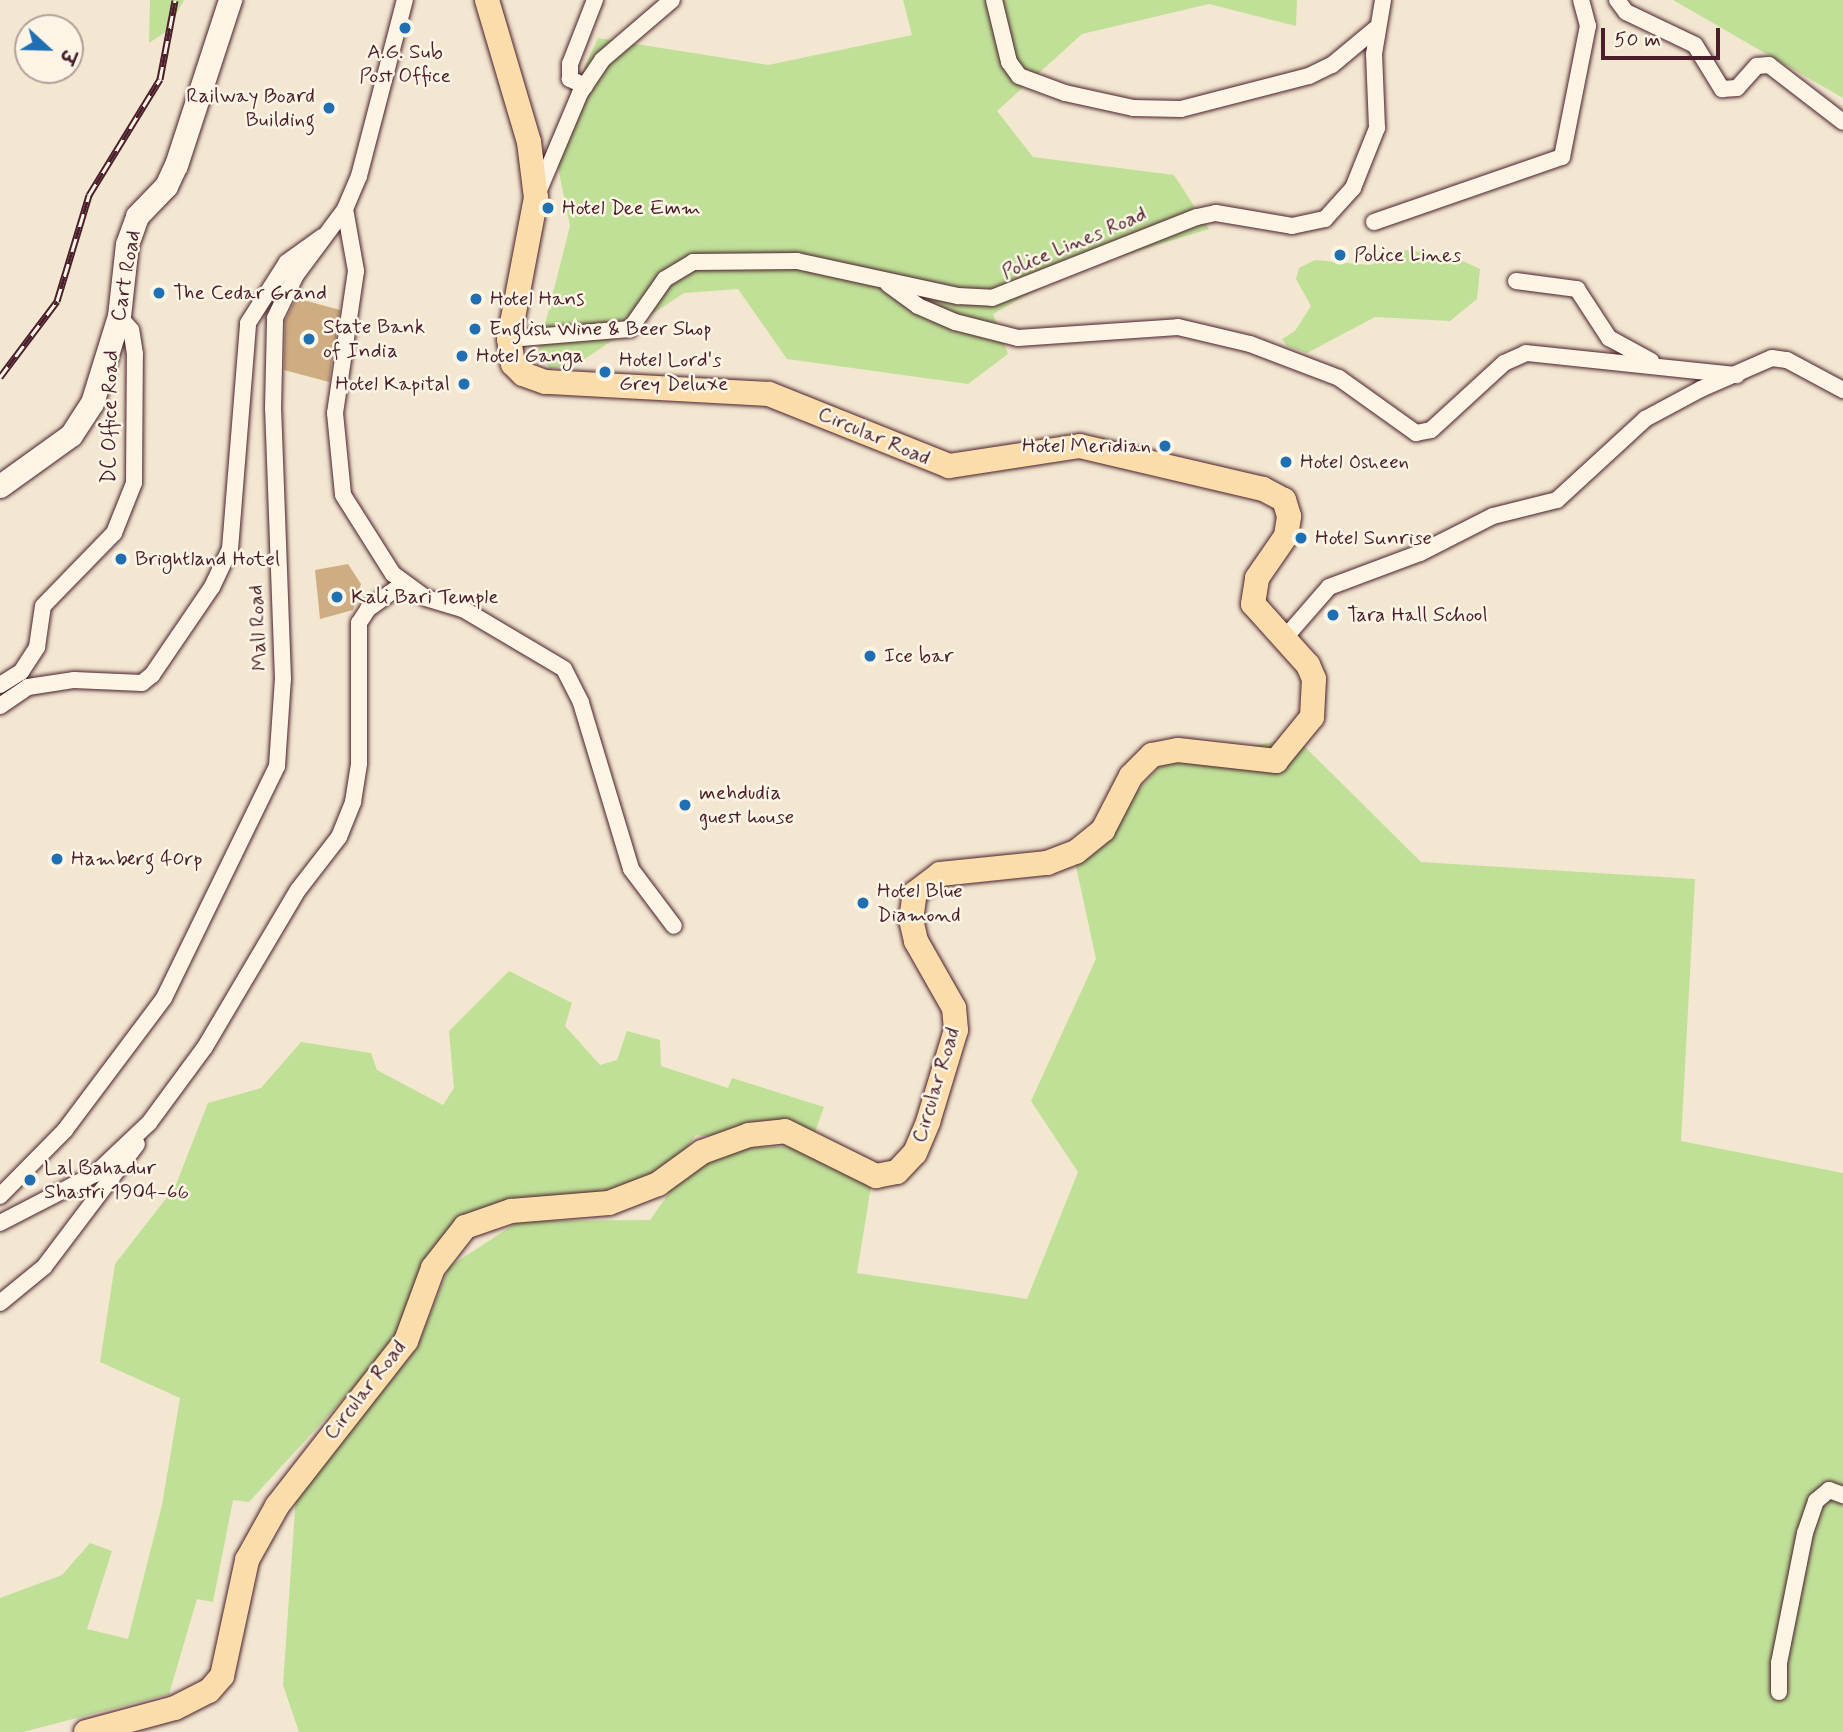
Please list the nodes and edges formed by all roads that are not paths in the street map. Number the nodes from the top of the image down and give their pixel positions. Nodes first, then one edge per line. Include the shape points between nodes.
1 (230, 0) edge
2 (405, 0) edge
3 (487, 0) edge
4 (595, 0) edge
5 (672, 0) edge
6 (994, 0) edge
7 (1383, 0) edge
8 (1581, 0) edge
9 (1617, 0) edge
10 (1376, 29) junction
11 (585, 86) junction
12 (1843, 122) edge
13 (536, 198) junction
14 (345, 209) junction
15 (1374, 222) dead end
16 (328, 235) junction
17 (880, 278) junction
18 (1516, 281) dead end
19 (120, 316) junction
20 (509, 339) junction
21 (1659, 366) junction
22 (1737, 375) junction
23 (1843, 390) edge
24 (0, 486) edge
25 (404, 583) junction
26 (1283, 640) junction
27 (0, 685) edge
28 (0, 706) edge
29 (674, 926) dead end
30 (149, 1123) junction
31 (0, 1196) edge
32 (0, 1223) edge
33 (0, 1303) edge
34 (1843, 1495) edge
35 (1779, 1692) dead end
36 (86, 1732) edge

1 - 19 main road, Cart Road via 181,155 166,186 137,216 127,244
2 - 14 street, Mall Road via 359,176
3 - 13 main road via 529,142
4 - 11 street via 570,64 570,79
5 - 11 street via 602,60
6 - 10 street via 1009,62 1019,76 1065,93 1133,108 1181,108 1310,76 1340,59
7 - 10 street, Police Lines Road
8 - 15 street via 1588,26 1562,156
9 - 12 street via 1626,12 1695,45 1722,89 1737,89 1757,66 1769,65
10 - 17 street, Police Lines Road via 1377,128 1353,188 1325,219 1292,226 1216,213 1197,217 992,298
11 - 13 street
13 - 20 main road
14 - 16 street, Mall Road
14 - 25 street via 356,271 335,413 336,463 353,515
16 - 28 street via 287,262 248,323 242,346 230,549 212,587 152,675 142,683 74,680 28,687
16 - 31 street, Mall Road via 296,275 275,318 273,437 283,678 278,766 164,998 65,1130
17 - 20 street, Police Lines Road via 781,259 693,262 666,279 630,329
17 - 21 street via 918,306 1018,338 1178,327 1250,344 1339,378 1416,433 1431,430 1504,363 1526,353
18 - 21 street via 1577,289 1609,338
19 - 24 main road, Cart Road via 106,371 71,435
19 - 27 street, DC Office Road via 131,330 135,354 134,483 114,533 43,606 37,647 20,672
20 - 26 main road, Circular Road via 513,363 534,379 769,394 948,466 1080,446 1262,489 1284,500 1289,516 1286,536 1252,595 1258,615
21 - 22 street
22 - 23 street via 1772,358 1787,360
22 - 26 street via 1645,419 1557,500 1493,516 1420,553 1329,587
25 - 29 street via 426,598 463,609 514,636 564,669 581,703 631,869
25 - 30 street via 368,609 359,623 359,763 353,802 339,837 298,890 205,1047
26 - 36 main road, Circular Road via 1308,665 1315,704 1306,729 1282,758 1267,763 1165,750 1140,764 1103,830 1076,852 1047,863 940,874 915,893 911,920 916,942 954,1008 956,1030 923,1132 897,1172 876,1176 793,1133 749,1135 702,1153 658,1184 609,1203 512,1211 465,1227 432,1268 406,1341 292,1486 247,1560 222,1675 209,1691 175,1708
30 - 32 street via 95,1174
30 - 33 street via 58,1250
34 - 35 street via 1829,1490 1816,1501 1805,1533 1779,1663

